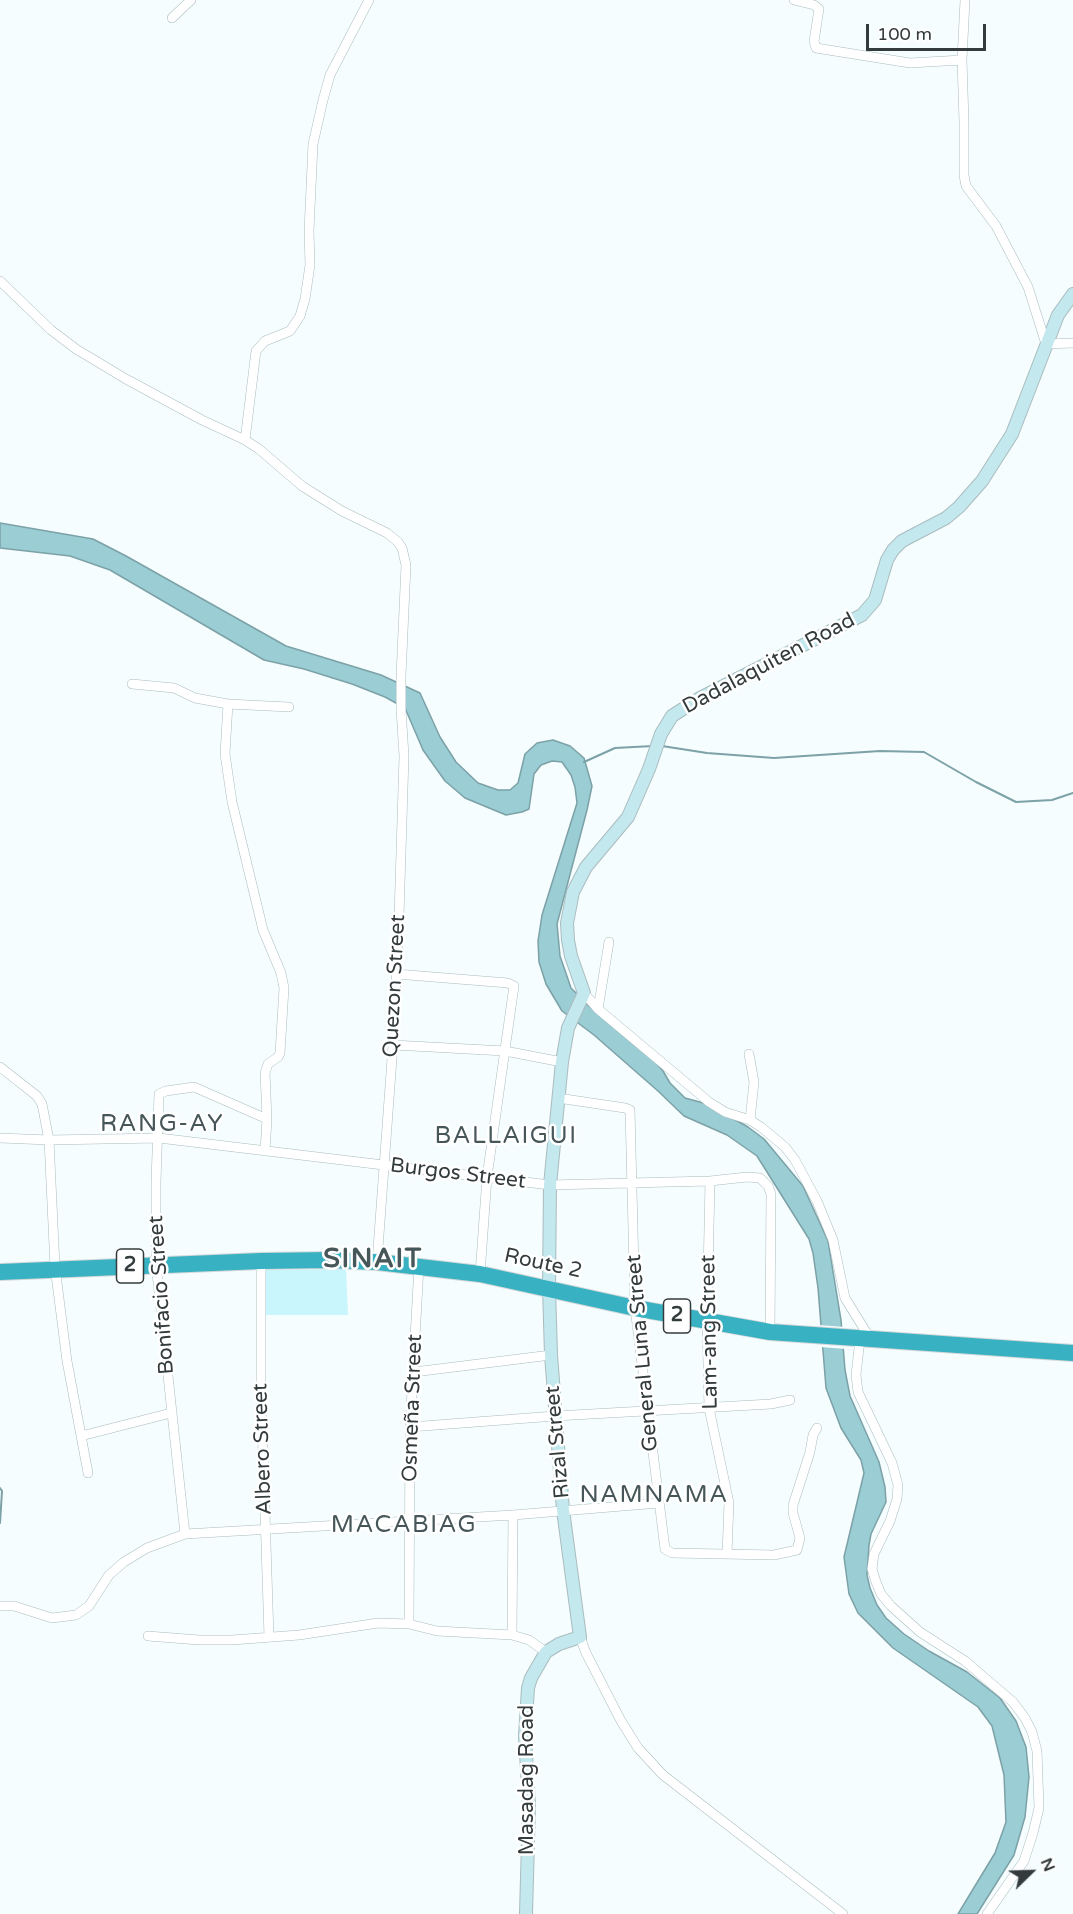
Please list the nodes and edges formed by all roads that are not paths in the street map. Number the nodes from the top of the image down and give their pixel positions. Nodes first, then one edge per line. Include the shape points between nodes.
1 (191, 0) edge
2 (369, 0) edge
3 (794, 0) edge
4 (965, 0) edge
5 (172, 18) dead end
6 (962, 60) junction
7 (0, 281) edge
8 (1073, 294) edge
9 (1073, 343) edge
10 (1046, 344) junction
11 (244, 440) junction
12 (132, 684) dead end
13 (228, 704) junction
14 (289, 707) dead end
15 (609, 942) dead end
16 (396, 974) junction
17 (582, 998) junction
18 (598, 1009) junction
19 (393, 1045) junction
20 (504, 1051) junction
21 (749, 1054) dead end
22 (562, 1062) junction
23 (0, 1067) edge
24 (558, 1098) junction
25 (267, 1119) junction
26 (750, 1120) junction
27 (0, 1138) edge
28 (159, 1138) junction
29 (49, 1140) junction
30 (265, 1151) junction
31 (384, 1164) junction
32 (487, 1177) junction
33 (710, 1181) junction
34 (631, 1183) junction
35 (550, 1185) junction
36 (261, 1261) junction
37 (377, 1262) junction
38 (156, 1264) junction
39 (419, 1266) junction
40 (55, 1270) junction
41 (0, 1272) edge
42 (480, 1274) junction
43 (549, 1288) junction
44 (635, 1308) junction
45 (706, 1322) junction
46 (770, 1332) junction
47 (862, 1339) junction
48 (1073, 1353) edge
49 (550, 1355) junction
50 (414, 1372) junction
51 (790, 1400) dead end
52 (709, 1408) junction
53 (649, 1412) junction
54 (171, 1413) junction
55 (555, 1416) junction
56 (410, 1427) junction
57 (817, 1428) dead end
58 (81, 1436) junction
59 (88, 1473) dead end
60 (659, 1503) junction
61 (563, 1510) junction
62 (513, 1515) junction
63 (410, 1520) junction
64 (265, 1528) junction
65 (185, 1534) junction
66 (727, 1554) junction
67 (0, 1606) edge
68 (409, 1624) junction
69 (512, 1635) junction
70 (148, 1636) dead end
71 (269, 1637) junction
72 (580, 1637) junction
73 (546, 1652) junction
74 (526, 1914) edge
75 (843, 1914) edge
76 (987, 1914) edge

1 - 5 street
2 - 11 street via 330,75 313,144 310,265 305,298 290,331 265,341 256,351
3 - 6 street via 814,4 819,9 816,48 910,63
4 - 6 street
6 - 10 street via 966,186 996,226 1028,287
7 - 11 street, Quezon Street via 75,350
8 - 10 street, Dadalaquiten Road via 1058,315
9 - 10 street
10 - 17 street, Dadalaquiten Road via 1001,455 959,507 893,550 869,609 854,621 700,698 672,717 661,734 627,817 586,867 573,892 568,940
11 - 16 street, Quezon Street via 322,500 398,542 405,555 401,676 404,756
12 - 13 street via 174,688 195,698
13 - 14 street
13 - 25 street via 225,754 232,802 262,930 284,988 280,1053 265,1072
15 - 18 street
16 - 19 street, Quezon Street
16 - 20 street via 513,984
17 - 18 street
17 - 22 street, Rizal Street via 568,1028
18 - 26 street via 710,1102
19 - 20 street
19 - 31 street, Quezon Street
20 - 22 street
20 - 32 street
21 - 26 street via 754,1082
22 - 24 street, Rizal Street
23 - 29 street via 39,1099
24 - 34 street, General Luna Street via 629,1109
24 - 35 street, Rizal Street
25 - 28 street, Bonifacio Street via 198,1088 166,1090 159,1096
25 - 30 street
26 - 47 street via 785,1148 818,1201 833,1240 845,1298
27 - 29 street, Burgos Street
28 - 29 street, Burgos Street
28 - 30 street, Burgos Street
28 - 38 street, Bonifacio Street
29 - 40 street
30 - 31 street, Burgos Street
31 - 32 street, Burgos Street
31 - 37 street, Quezon Street
32 - 35 street, Burgos Street
32 - 42 street
33 - 34 street, Burgos Street
33 - 45 street, Lam-ang Street
33 - 46 street, Burgos Street via 754,1177 768,1186 772,1240
34 - 35 street, Burgos Street
34 - 44 street, General Luna Street
35 - 43 street, Rizal Street
36 - 37 highway, Route 2 / 2
36 - 38 highway, Route 2 / 2
36 - 64 street, Albero Street
37 - 39 highway, Route 2 / 2
38 - 40 highway, Route 2 / 2
38 - 54 street, Bonifacio Street
39 - 42 highway, Route 2 / 2
39 - 50 street, Osmeña Street
40 - 41 highway, Route 2 / 2
40 - 58 street
42 - 43 highway, Route 2 / 2
43 - 44 highway, Route 2 / 2
43 - 49 street, Rizal Street
44 - 45 highway, Route 2 / 2
44 - 53 street, General Luna Street
45 - 46 highway, Route 2 / 2
45 - 52 street, Lam-ang Street
46 - 47 highway, Route 2 / 2
47 - 48 highway, Route 2 / 2
47 - 76 street via 856,1375 858,1392 898,1485 890,1521 874,1554 872,1569 881,1594 920,1632 965,1661 1013,1702 1032,1732 1037,1751 1039,1808 1033,1833 1024,1861
49 - 50 street
49 - 55 street, Rizal Street
50 - 56 street, Osmeña Street
51 - 52 street
52 - 53 street
52 - 66 street, Lam-ang Street via 729,1503
53 - 55 street
53 - 60 street, General Luna Street
54 - 58 street
54 - 65 street, Bonifacio Street
55 - 56 street
55 - 61 street, Rizal Street
56 - 63 street, Osmeña Street
57 - 66 street, General Luna Street via 794,1504 800,1538 797,1550 774,1555
58 - 59 street
60 - 61 street
60 - 66 street, General Luna Street via 666,1551
61 - 62 street
61 - 72 street, Rizal Street
62 - 63 street
62 - 69 street
63 - 64 street
63 - 68 street, Osmeña Street
64 - 65 street
64 - 71 street, Albero Street
65 - 67 street via 147,1548 124,1562 109,1575 89,1606 76,1616 52,1617
68 - 69 street via 437,1631
68 - 71 street via 378,1623
69 - 73 street via 529,1640
70 - 71 street via 199,1640
72 - 73 street
72 - 75 street, Rizal Street via 621,1721 638,1748 663,1775
73 - 74 street, Masadag Road via 531,1678 527,1704

